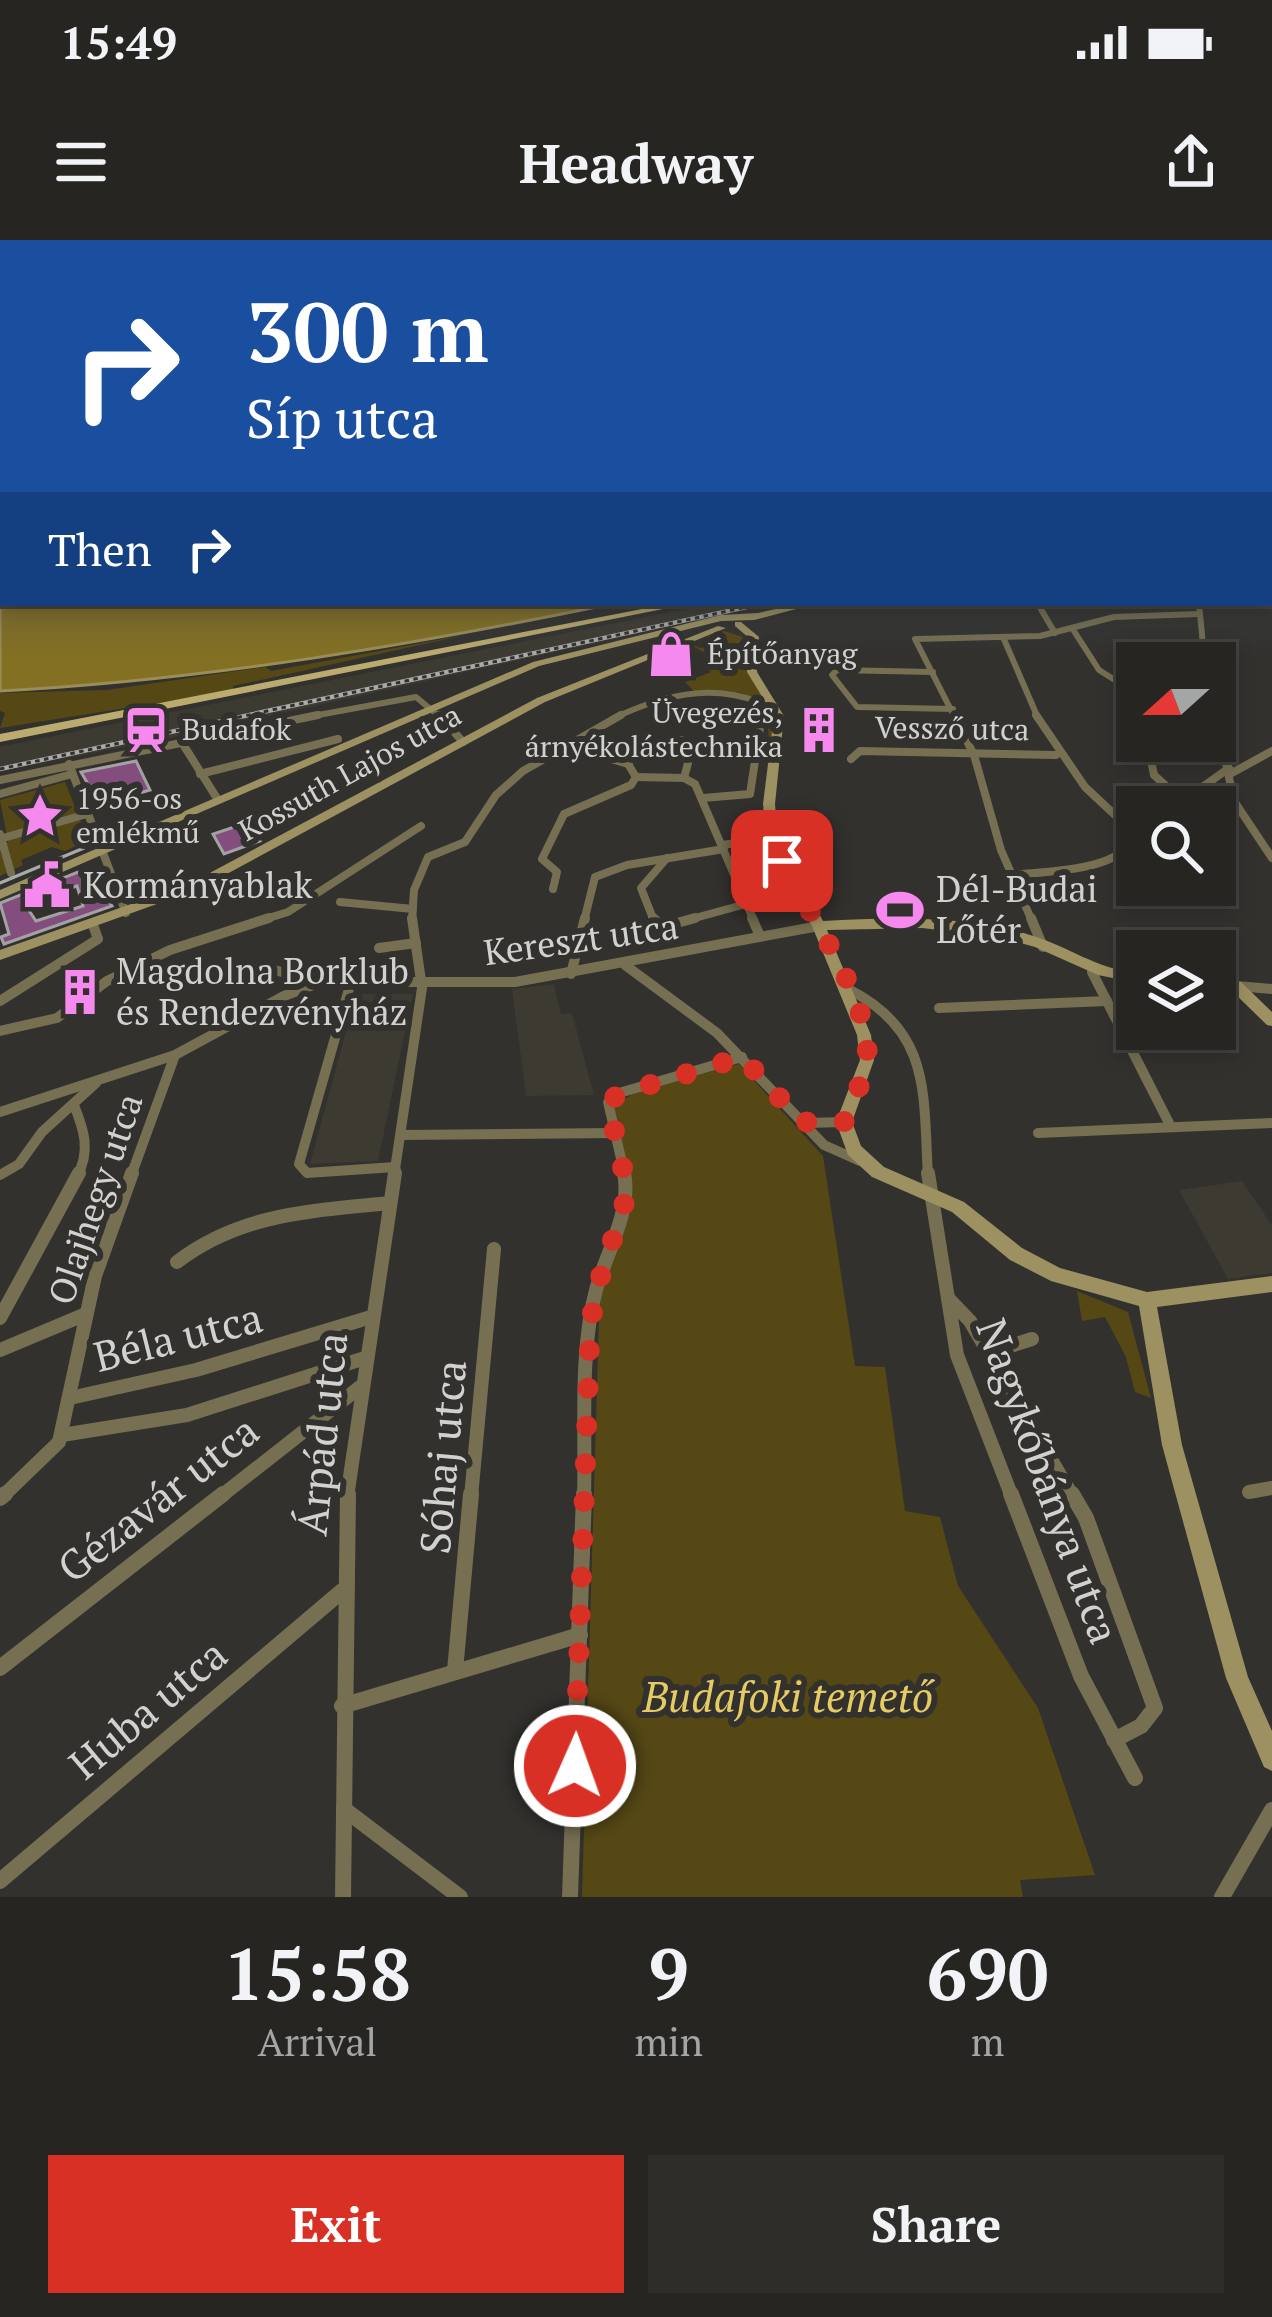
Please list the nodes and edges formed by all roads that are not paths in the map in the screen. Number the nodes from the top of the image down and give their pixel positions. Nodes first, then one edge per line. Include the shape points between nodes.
1 (673, 606) edge
2 (802, 606) edge
3 (1039, 606) edge
4 (1198, 608) edge
5 (728, 624) junction
6 (1072, 628) junction
7 (1055, 633) junction
8 (1003, 637) junction
9 (933, 672) junction
10 (1116, 681) edge
11 (432, 707) junction
12 (952, 710) junction
13 (0, 738) edge
14 (338, 739) dead end
15 (682, 740) dead end
16 (181, 741) junction
17 (463, 742) junction
18 (628, 746) dead end
19 (1272, 751) edge
20 (974, 755) junction
21 (1055, 755) junction
22 (610, 759) dead end
23 (851, 759) dead end
24 (628, 764) junction
25 (756, 768) junction
26 (70, 769) junction
27 (774, 770) junction
28 (1230, 771) junction
29 (200, 774) junction
30 (635, 777) junction
31 (684, 778) junction
32 (0, 780) edge
33 (1200, 786) edge
34 (0, 794) edge
35 (703, 798) junction
36 (218, 800) junction
37 (87, 814) junction
38 (1116, 815) edge
39 (421, 826) dead end
40 (0, 837) edge
41 (772, 837) junction
42 (724, 847) junction
43 (1268, 848) edge
44 (101, 851) junction
45 (1116, 856) edge
46 (668, 858) junction
47 (1272, 858) edge
48 (11, 873) dead end
49 (1012, 875) junction
50 (553, 889) dead end
51 (0, 895) edge
52 (340, 902) dead end
53 (746, 904) junction
54 (124, 908) junction
55 (413, 909) junction
56 (93, 925) junction
57 (819, 926) junction
58 (760, 936) junction
59 (416, 943) junction
60 (1043, 947) junction
61 (379, 948) dead end
62 (0, 955) edge
63 (625, 964) junction
64 (249, 970) dead end
65 (1092, 972) junction
66 (571, 974) junction
67 (1116, 975) edge
68 (321, 982) junction
69 (352, 982) junction
70 (421, 983) junction
71 (1236, 986) joint
72 (848, 989) junction
73 (1272, 989) edge
74 (0, 1001) edge
75 (1107, 1001) junction
76 (939, 1008) dead end
77 (1272, 1022) edge
78 (0, 1031) edge
79 (175, 1055) junction
80 (742, 1057) junction
81 (97, 1082) junction
82 (74, 1105) junction
83 (0, 1112) edge
84 (802, 1122) junction
85 (844, 1122) junction
86 (1272, 1123) edge
87 (1172, 1126) junction
88 (615, 1133) junction
89 (1038, 1133) dead end
90 (401, 1135) junction
91 (866, 1163) junction
92 (395, 1167) junction
93 (0, 1175) edge
94 (929, 1196) junction
95 (389, 1203) junction
96 (494, 1249) dead end
97 (177, 1262) dead end
98 (1272, 1284) edge
99 (946, 1295) junction
100 (1147, 1300) junction
101 (86, 1314) junction
102 (371, 1317) junction
103 (0, 1318) edge
104 (1032, 1339) dead end
105 (0, 1350) edge
106 (989, 1353) junction
107 (365, 1358) junction
108 (360, 1387) junction
109 (70, 1398) junction
110 (62, 1435) junction
111 (1272, 1488) edge
112 (1249, 1492) dead end
113 (0, 1498) edge
114 (342, 1591) junction
115 (580, 1635) junction
116 (0, 1668) edge
117 (455, 1671) junction
118 (342, 1706) junction
119 (1114, 1740) junction
120 (1272, 1759) edge
121 (1135, 1778) dead end
122 (344, 1809) junction
123 (1272, 1810) edge
124 (0, 1881) edge
125 (343, 1897) edge
126 (460, 1897) edge
127 (570, 1897) edge
128 (1222, 1897) edge

1 - 13 main road
2 - 5 main road
3 - 7 street
4 - 6 street
4 - 28 street via 1202,644 1232,688 1218,726
5 - 11 main road via 550,659
5 - 17 main road, Kossuth Lajos utca via 558,692
5 - 27 main road via 752,635 752,672 779,716
6 - 7 street
6 - 10 street via 1099,670
7 - 8 street
8 - 9 street via 916,638
8 - 21 street
9 - 12 street
9 - 12 street via 832,675 857,707
11 - 16 street via 411,697
11 - 17 street
11 - 36 main road
12 - 20 street
14 - 29 street
15 - 31 street
16 - 26 street
16 - 29 street
17 - 54 main road, Kossuth Lajos utca via 226,871
18 - 24 street
19 - 28 street
20 - 21 street, Vessző utca
20 - 23 street, Vessző utca via 860,752
20 - 49 street
21 - 38 street
22 - 24 street
24 - 30 street
25 - 27 street
25 - 35 street via 746,797
25 - 55 street via 761,707 725,691 674,696 570,740 504,787 467,840 425,861
26 - 32 street
26 - 34 street
26 - 37 street
27 - 41 main road
28 - 33 street
28 - 43 street via 1234,801
29 - 36 street
30 - 31 street
30 - 50 street via 564,814 542,859 557,872
31 - 35 street
35 - 42 street
36 - 44 main road
37 - 40 street
37 - 44 street
39 - 78 street via 288,912 140,962 57,1018
40 - 48 street
41 - 42 street
41 - 57 main road
42 - 46 street
42 - 53 street
43 - 47 street
44 - 51 main road
44 - 54 street
45 - 49 street
46 - 53 street via 641,888 655,923
46 - 66 street via 595,877
49 - 60 street
52 - 55 street
53 - 58 street
54 - 56 main road, Kossuth Lajos utca
55 - 59 street, Árpád utca
56 - 62 main road, Kossuth Lajos utca
56 - 74 street via 92,943
57 - 58 street, Kereszt utca
57 - 60 main road
57 - 72 main road
58 - 63 street, Kereszt utca
59 - 61 street
59 - 70 street, Árpád utca
60 - 65 main road
63 - 66 street, Kereszt utca
63 - 80 street
64 - 68 street
65 - 67 main road
65 - 75 street
66 - 70 street, Kereszt utca
68 - 69 street, Kereszt utca
68 - 79 street
69 - 70 street, Kereszt utca
69 - 92 street via 299,1165 307,1173
70 - 90 street, Árpád utca
71 - 73 street
71 - 77 main road
72 - 85 main road via 867,1060
72 - 94 street, Nagykőbánya utca via 866,995 913,1045
75 - 76 street
75 - 87 street
79 - 81 street
79 - 101 street, Olajhegy utca
80 - 84 street
80 - 88 street via 612,1097
81 - 82 street
81 - 83 street
82 - 93 street
82 - 103 street via 86,1136 84,1164
84 - 85 street
84 - 91 street via 824,1145
85 - 91 main road
86 - 87 street
87 - 89 street
88 - 90 street
88 - 115 street via 628,1192 590,1331
90 - 92 street, Árpád utca
91 - 94 main road
92 - 95 street, Árpád utca
94 - 99 street, Nagykőbánya utca
94 - 100 main road via 958,1207 1042,1269
95 - 97 street via 238,1221
95 - 102 street, Árpád utca
96 - 117 street, Sóhaj utca
98 - 100 main road
99 - 106 street
99 - 119 street, Nagykőbánya utca via 957,1355 1068,1646
100 - 120 main road via 1178,1466 1237,1678
101 - 105 street
101 - 109 street, Olajhegy utca
102 - 107 street, Árpád utca
102 - 109 street, Béla utca via 213,1366
104 - 106 street
106 - 119 street via 1087,1518 1155,1708
107 - 108 street, Árpád utca
107 - 110 street via 187,1415
108 - 114 street, Árpád utca
108 - 116 street, Gézavár utca
109 - 110 street, Olajhegy utca
110 - 113 street
111 - 112 street
114 - 118 street, Árpád utca
114 - 124 street, Huba utca
115 - 117 street
115 - 127 street
117 - 118 street
118 - 122 street, Árpád utca
119 - 121 street, Nagykőbánya utca
122 - 125 street, Árpád utca
122 - 126 street
123 - 128 street

